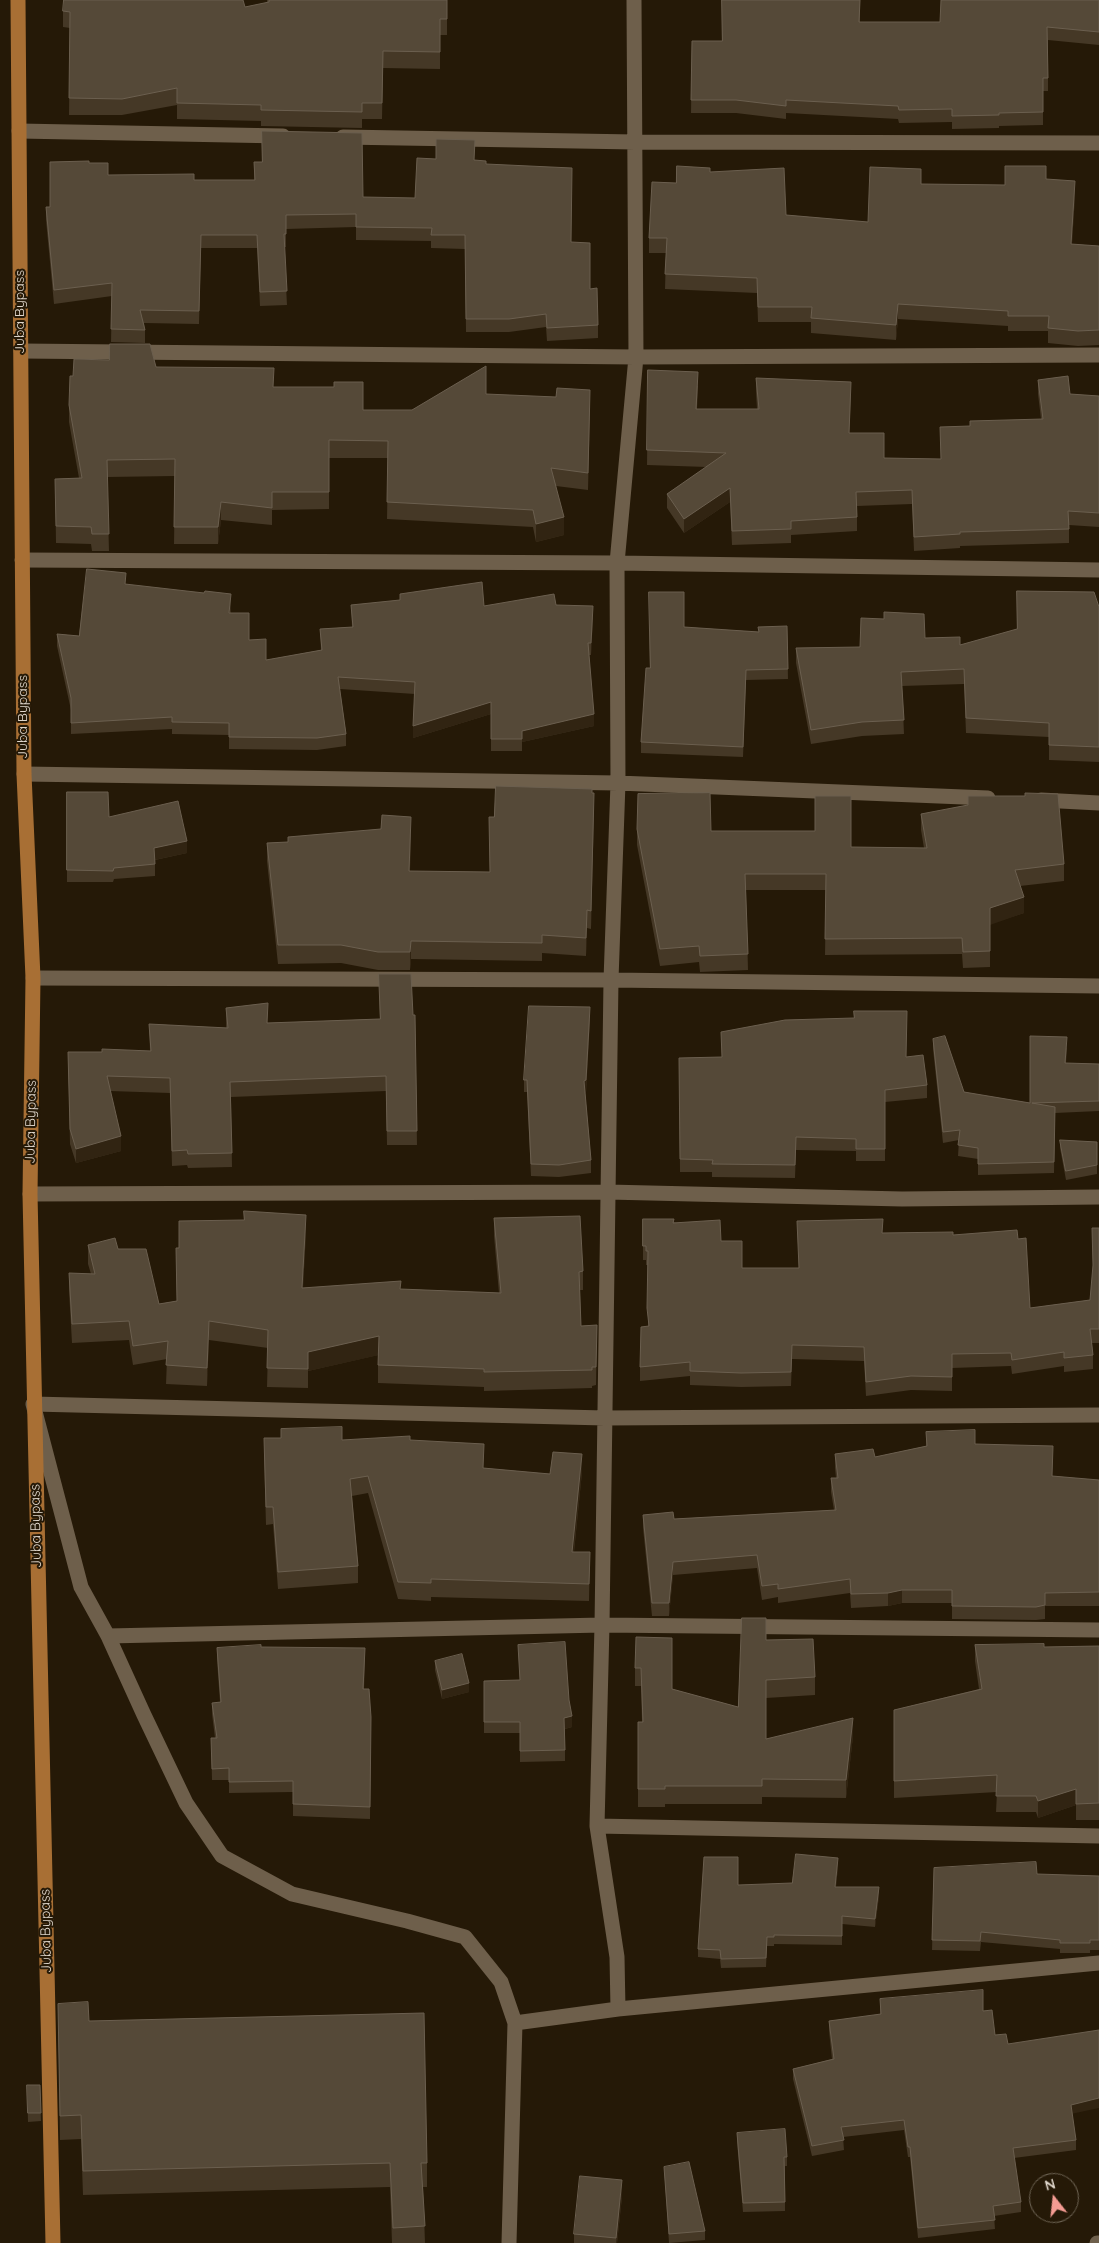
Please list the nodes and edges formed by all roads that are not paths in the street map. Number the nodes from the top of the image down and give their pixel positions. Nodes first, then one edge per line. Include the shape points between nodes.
1 (18, 0) edge
2 (634, 0) edge
3 (19, 131) junction
4 (297, 136) edge
5 (327, 137) edge
6 (635, 142) junction
7 (1099, 143) edge
8 (21, 350) junction
9 (1099, 355) edge
10 (636, 356) junction
11 (22, 560) junction
12 (617, 563) junction
13 (1099, 570) edge
14 (24, 774) junction
15 (618, 783) junction
16 (1001, 798) edge
17 (1030, 800) edge
18 (1099, 803) edge
19 (33, 978) junction
20 (611, 980) junction
21 (1099, 986) edge
22 (608, 1192) junction
23 (30, 1194) junction
24 (1099, 1196) edge
25 (34, 1404) junction
26 (1099, 1415) edge
27 (605, 1418) junction
28 (602, 1625) junction
29 (1099, 1630) edge
30 (108, 1636) junction
31 (596, 1826) junction
32 (1099, 1836) edge
33 (1099, 1963) edge
34 (618, 2009) junction
35 (515, 2023) junction
36 (53, 2243) edge
37 (509, 2243) edge

1 - 3 main road, Juba Bypass
2 - 6 street
3 - 4 street
3 - 8 main road, Juba Bypass
5 - 6 street
6 - 7 street
6 - 10 street
8 - 10 street
8 - 11 main road, Juba Bypass
9 - 10 street
10 - 12 street
11 - 12 street
11 - 14 main road, Juba Bypass
12 - 13 street
12 - 15 street
14 - 15 street
14 - 19 main road, Juba Bypass
15 - 16 street
15 - 20 street
17 - 18 street
19 - 20 street
19 - 23 main road, Juba Bypass
20 - 21 street
20 - 22 street
22 - 23 street
22 - 24 street via 902,1199
22 - 27 street
23 - 25 main road, Juba Bypass
25 - 27 street
25 - 30 street via 81,1587
25 - 36 main road, Juba Bypass
26 - 27 street
27 - 28 street
28 - 29 street
28 - 30 street
28 - 31 street
30 - 35 street via 186,1803 222,1856 292,1894 465,1937 501,1982
31 - 32 street
31 - 34 street via 617,1957
33 - 34 street
34 - 35 street
35 - 37 street

